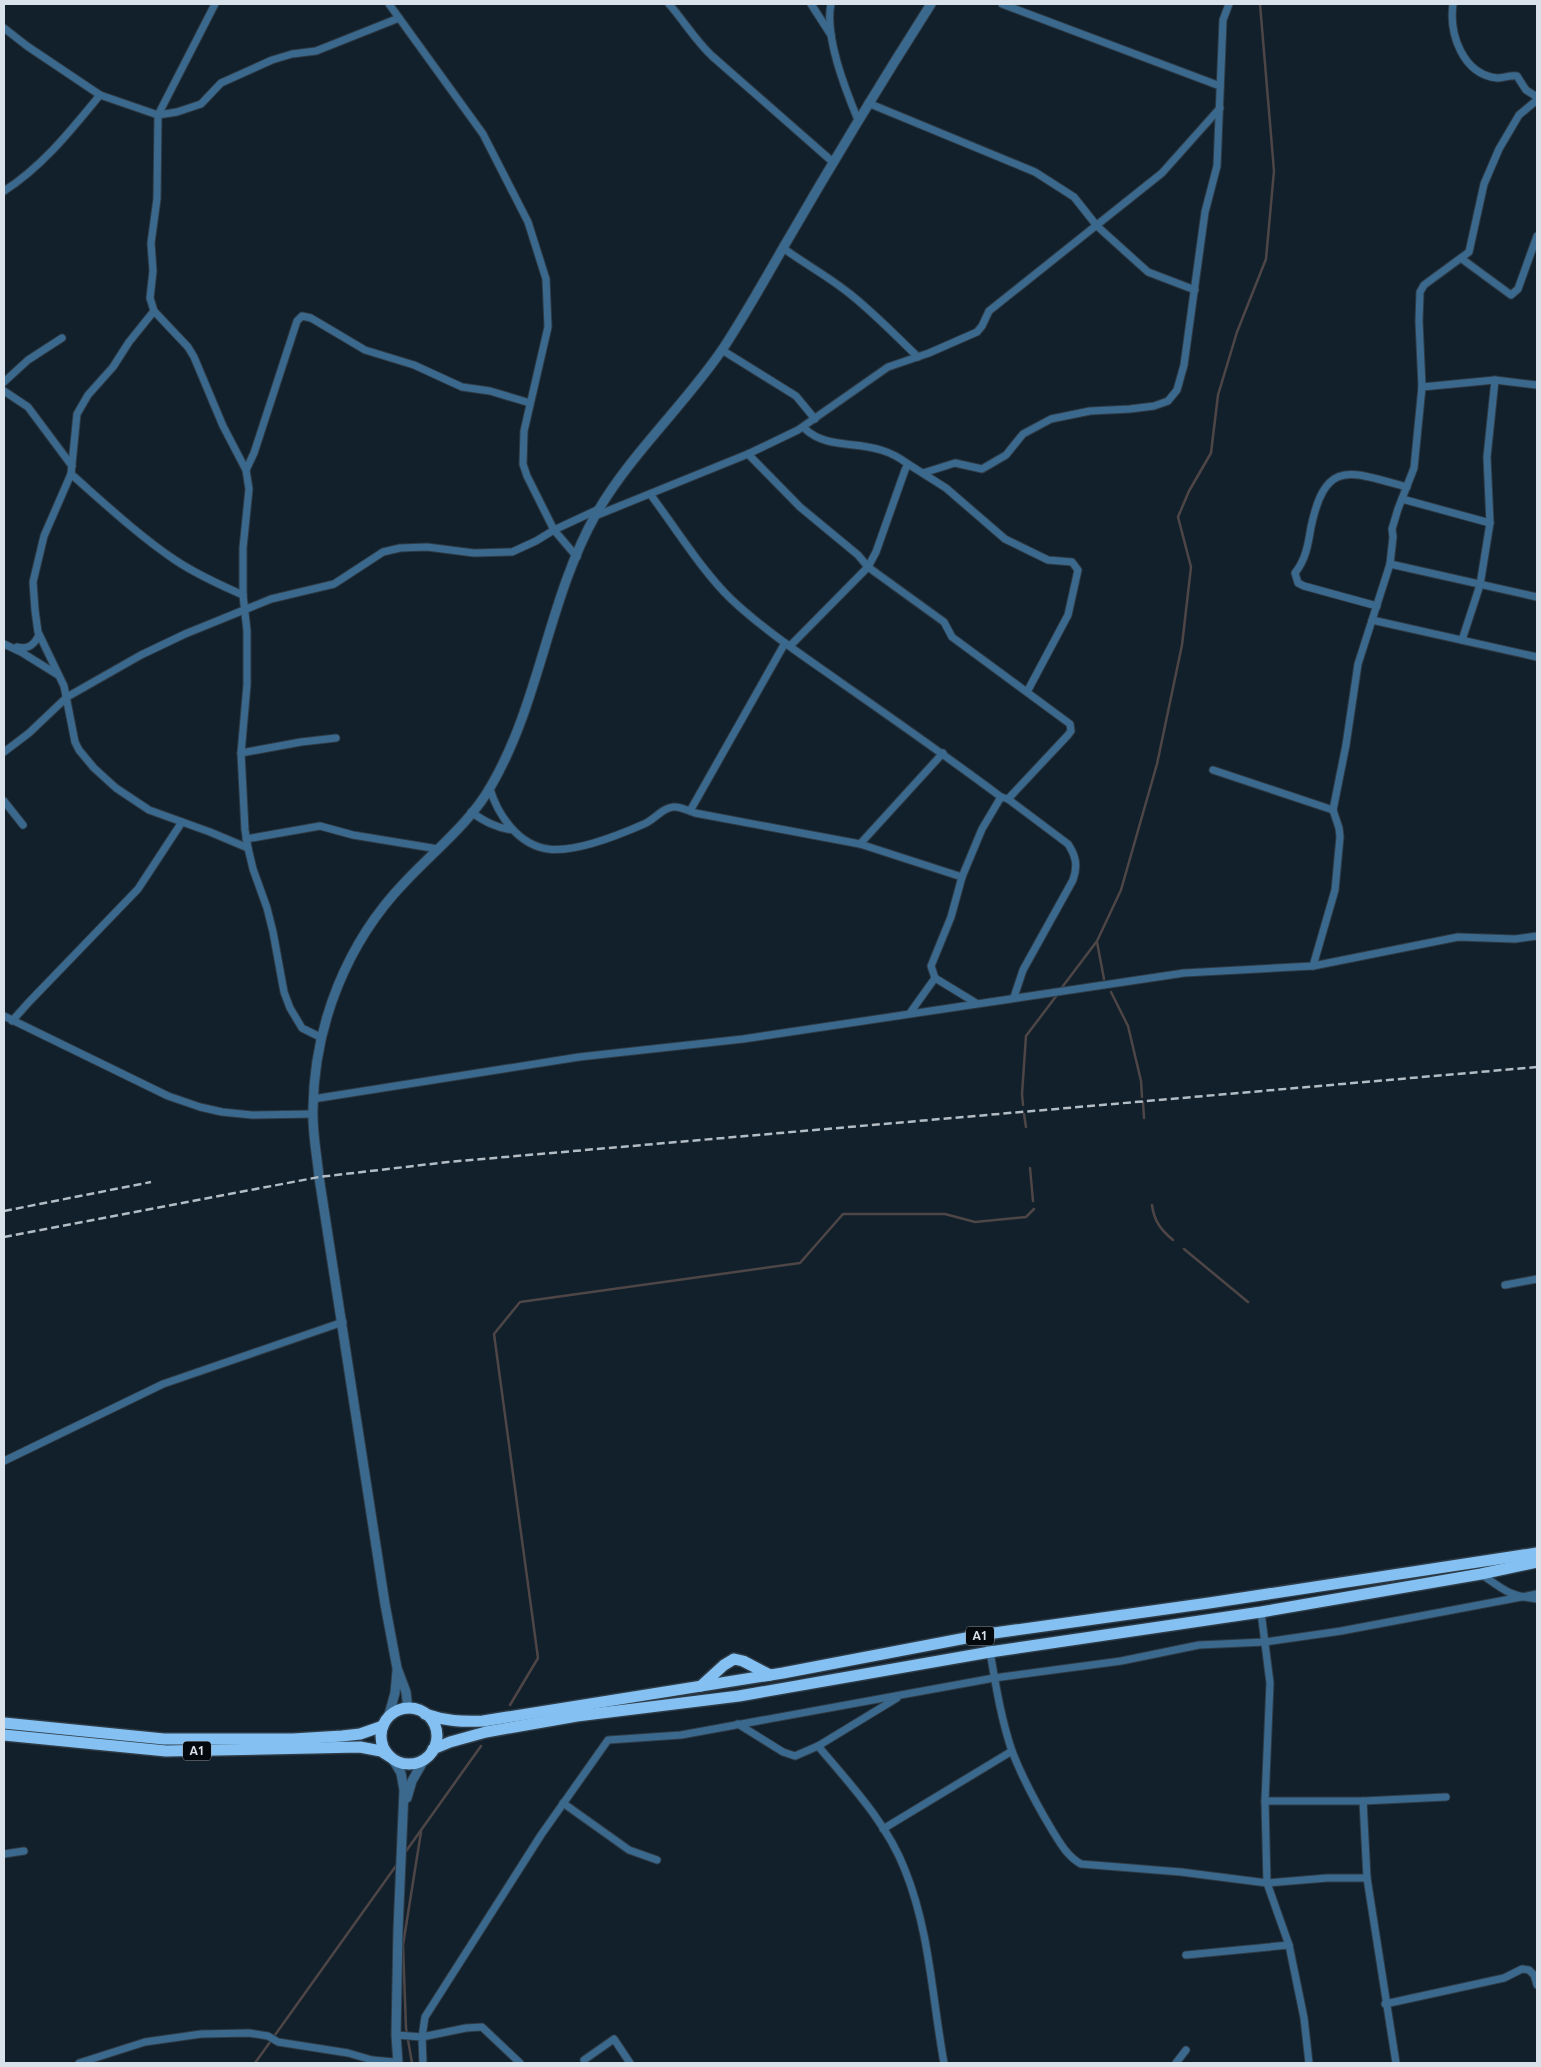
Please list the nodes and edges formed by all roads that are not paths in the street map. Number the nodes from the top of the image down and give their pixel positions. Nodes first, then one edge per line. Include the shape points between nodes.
1 (215, 4) edge
2 (389, 4) edge
3 (669, 4) edge
4 (810, 4) edge
5 (831, 4) edge
6 (931, 4) edge
7 (1002, 4) edge
8 (1022, 4) edge
9 (1229, 4) edge
10 (1453, 4) edge
11 (1015, 10) junction
12 (399, 18) junction
13 (4, 28) edge
14 (832, 36) junction
15 (1220, 86) junction
16 (100, 95) junction
17 (1537, 98) edge
18 (868, 103) junction
19 (1220, 108) junction
20 (158, 115) junction
21 (858, 120) junction
22 (834, 163) junction
23 (4, 191) edge
24 (1097, 226) junction
25 (1537, 236) edge
26 (783, 248) junction
27 (1462, 259) junction
28 (1195, 290) junction
29 (154, 312) junction
30 (62, 338) dead end
31 (722, 350) junction
32 (918, 358) junction
33 (1495, 380) junction
34 (4, 382) edge
35 (1537, 385) edge
36 (1422, 387) junction
37 (4, 391) edge
38 (530, 403) junction
39 (815, 419) junction
40 (804, 428) junction
41 (748, 454) junction
42 (908, 464) junction
43 (72, 466) junction
44 (246, 470) junction
45 (924, 473) junction
46 (71, 474) junction
47 (1407, 487) junction
48 (650, 494) junction
49 (1402, 499) junction
50 (597, 512) junction
51 (1490, 523) junction
52 (554, 530) junction
53 (577, 557) junction
54 (1390, 564) junction
55 (868, 567) junction
56 (1480, 585) junction
57 (243, 595) junction
58 (1537, 597) edge
59 (1377, 606) junction
60 (244, 609) junction
61 (1372, 620) junction
62 (40, 635) junction
63 (1462, 640) junction
64 (7, 645) edge
65 (788, 645) junction
66 (1537, 657) edge
67 (61, 677) junction
68 (1027, 692) junction
69 (67, 697) junction
70 (336, 738) dead end
71 (4, 752) edge
72 (241, 753) junction
73 (943, 753) junction
74 (1213, 770) dead end
75 (490, 789) junction
76 (1004, 798) junction
77 (4, 801) edge
78 (1333, 810) junction
79 (690, 811) junction
80 (471, 812) junction
81 (182, 822) junction
82 (22, 825) dead end
83 (513, 830) junction
84 (246, 839) junction
85 (860, 844) junction
86 (248, 848) junction
87 (438, 849) junction
88 (962, 877) junction
89 (1537, 936) edge
90 (1313, 966) junction
91 (935, 978) junction
92 (1014, 997) junction
93 (976, 1003) junction
94 (910, 1013) junction
95 (4, 1016) edge
96 (12, 1021) junction
97 (322, 1038) junction
98 (313, 1099) junction
99 (313, 1114) junction
100 (1537, 1279) edge
101 (1505, 1285) dead end
102 (342, 1322) junction
103 (4, 1461) edge
104 (1537, 1553) edge
105 (1537, 1562) edge
106 (1481, 1574) junction
107 (1537, 1594) edge
108 (1518, 1597) junction
109 (1537, 1599) edge
110 (1261, 1612) junction
111 (986, 1634) junction
112 (1265, 1642) junction
113 (990, 1652) junction
114 (397, 1668) junction
115 (770, 1675) junction
116 (994, 1678) junction
117 (701, 1686) junction
118 (902, 1695) junction
119 (408, 1709) junction
120 (425, 1714) junction
121 (386, 1722) junction
122 (4, 1723) edge
123 (738, 1724) junction
124 (4, 1735) edge
125 (818, 1746) junction
126 (434, 1749) junction
127 (1012, 1751) junction
128 (390, 1757) junction
129 (424, 1760) junction
130 (1446, 1797) dead end
131 (1265, 1801) junction
132 (1363, 1801) junction
133 (563, 1803) junction
134 (404, 1810) junction
135 (883, 1828) junction
136 (24, 1851) dead end
137 (4, 1854) edge
138 (657, 1860) dead end
139 (1367, 1878) junction
140 (1268, 1883) junction
141 (1289, 1945) junction
142 (1186, 1954) dead end
143 (1537, 1985) edge
144 (1385, 2004) junction
145 (396, 2035) junction
146 (422, 2037) junction
147 (1186, 2050) dead end
148 (584, 2060) dead end
149 (396, 2062) edge
150 (79, 2063) edge
151 (423, 2063) edge
152 (520, 2063) edge
153 (630, 2063) edge
154 (944, 2063) edge
155 (1176, 2063) edge
156 (1309, 2063) edge
157 (1396, 2063) edge

1 - 20 street
2 - 12 street
3 - 22 street via 712,56
4 - 14 street
5 - 14 street
6 - 18 street
7 - 11 street
8 - 11 street
9 - 15 street via 1224,20
10 - 17 street via 1453,32 1468,62 1497,78 1517,76 1526,90
11 - 15 street
12 - 20 street via 316,51 272,60 221,83 201,104
12 - 38 street via 483,134 528,222 546,279 548,327
13 - 16 street
14 - 21 street via 842,82
15 - 19 street
16 - 20 street
16 - 23 street via 51,153
17 - 27 street via 1519,115 1499,149 1484,184 1469,252
18 - 21 street
18 - 24 street via 1035,172 1074,197
19 - 24 street via 1162,173
19 - 28 street via 1217,166 1205,212
20 - 29 street via 157,199 151,242 153,271 150,298
21 - 22 street
22 - 26 street
24 - 28 street via 1148,272
24 - 32 street via 989,311 977,332
25 - 27 street via 1518,289 1511,295
26 - 31 street
26 - 32 street via 849,293
27 - 36 street via 1421,288
28 - 45 street via 1184,366 1177,390 1168,401 1154,406 1090,411 1051,419 1023,434 1006,455 988,467 973,468 955,463
29 - 43 street via 80,407
29 - 44 street via 194,357 223,426
30 - 34 street via 28,360
31 - 39 street via 796,396
31 - 50 street via 625,469
32 - 39 street via 888,367
33 - 35 street
33 - 36 street
33 - 51 street via 1487,457
36 - 47 street via 1414,468
37 - 43 street via 28,407
38 - 44 street via 490,391 462,387 414,365 365,350 311,318 302,316
38 - 52 street via 524,431 523,464
39 - 40 street
40 - 41 street
40 - 42 street via 814,437 879,449
41 - 48 street
41 - 55 street via 800,507
42 - 45 street
42 - 55 street
43 - 46 street
44 - 57 street via 250,497
45 - 68 street via 1005,538 1048,560 1072,562 1078,570 1068,615
46 - 57 street via 174,560
46 - 62 street via 44,536 34,575 34,610
47 - 49 street
47 - 59 street via 1354,473 1334,477 1321,497 1304,560 1295,573 1298,582 1304,586
48 - 50 street
48 - 65 street via 730,598
49 - 51 street
49 - 54 street via 1392,529
50 - 52 street
50 - 53 street
51 - 56 street
52 - 53 street
52 - 60 street via 524,547 499,554 427,547 392,549 334,584
53 - 75 street via 508,754
54 - 56 street
54 - 59 street
55 - 65 street
55 - 68 street via 944,622 952,637
56 - 58 street
56 - 63 street
57 - 60 street
59 - 61 street
60 - 69 street via 142,655
60 - 72 street via 247,685
61 - 63 street
61 - 78 street via 1356,670 1356,686
62 - 64 street via 28,648
62 - 67 street
63 - 66 street
64 - 67 street
65 - 73 street
65 - 79 street
67 - 69 street
68 - 76 street via 1067,721 1071,731
69 - 71 street
69 - 81 street via 75,742 94,768 138,804
70 - 72 street
72 - 84 street
73 - 76 street
73 - 85 street
74 - 78 street
75 - 80 street
75 - 83 street via 498,812
76 - 88 street via 982,829
76 - 92 street via 1068,844 1077,869 1023,970
77 - 82 street
78 - 90 street via 1340,828 1335,890
79 - 83 street via 675,806 646,823 573,848 548,849 530,843
79 - 85 street
80 - 83 street via 490,824
80 - 87 street
81 - 86 street
81 - 96 street via 138,889
84 - 86 street
84 - 87 street via 325,826 353,835
85 - 88 street
86 - 97 street via 274,932 284,992 290,1008 302,1028
87 - 97 street via 388,900 358,944 334,994
88 - 91 street via 951,917 931,966
89 - 90 street via 1515,939 1458,937
90 - 92 street via 1184,973
91 - 93 street
91 - 94 street
92 - 93 street
93 - 94 street
94 - 98 street via 744,1039 579,1057
95 - 96 street
96 - 99 street via 168,1096 200,1107 252,1115
97 - 98 street
98 - 99 street
99 - 102 street via 331,1262
100 - 101 street
102 - 103 street via 163,1384
102 - 114 street
104 - 111 highway, A1
105 - 106 highway, A1
106 - 108 street via 1502,1590
106 - 110 highway, A1
107 - 108 street
108 - 109 street
108 - 112 street
110 - 112 street
110 - 113 highway, A1
111 - 113 street
111 - 115 highway, A1
112 - 116 street via 1199,1645 1121,1661
112 - 131 street via 1270,1683
113 - 116 street
113 - 126 highway, A1 via 739,1696 577,1716 486,1732
114 - 119 street
114 - 121 street via 396,1693
115 - 117 highway, A1
115 - 117 highway via 734,1659
116 - 118 street
116 - 127 street
117 - 120 highway, A1 via 483,1720 458,1722
118 - 123 street
118 - 125 street
119 - 120 highway, A1
119 - 121 highway, A1 via 397,1711
120 - 126 highway via 436,1730
121 - 122 highway, A1 via 360,1734 293,1739 164,1739
121 - 128 highway via 382,1742
123 - 125 street via 791,1755
123 - 133 street via 681,1735 608,1740
124 - 128 highway, A1 via 166,1751 360,1747
125 - 135 street
126 - 129 highway, A1
127 - 135 street
127 - 140 street via 1042,1814 1065,1851 1081,1864
128 - 129 highway, A1 via 408,1764
128 - 134 street via 401,1773
129 - 134 street via 412,1781
130 - 132 street
131 - 132 street
131 - 140 street
132 - 139 street
133 - 138 street via 629,1850
133 - 146 street via 426,2017
134 - 145 street
135 - 154 street via 905,1869 920,1918 933,1979
136 - 137 street
139 - 140 street
139 - 144 street
140 - 141 street
141 - 142 street
141 - 156 street via 1304,2018
143 - 144 street via 1534,1974 1522,1969 1504,1978
144 - 157 street
145 - 146 street
145 - 149 street
146 - 151 street
146 - 152 street via 482,2027
147 - 155 street
148 - 153 street via 614,2039
149 - 150 street via 278,2042 268,2036 249,2033 146,2042

